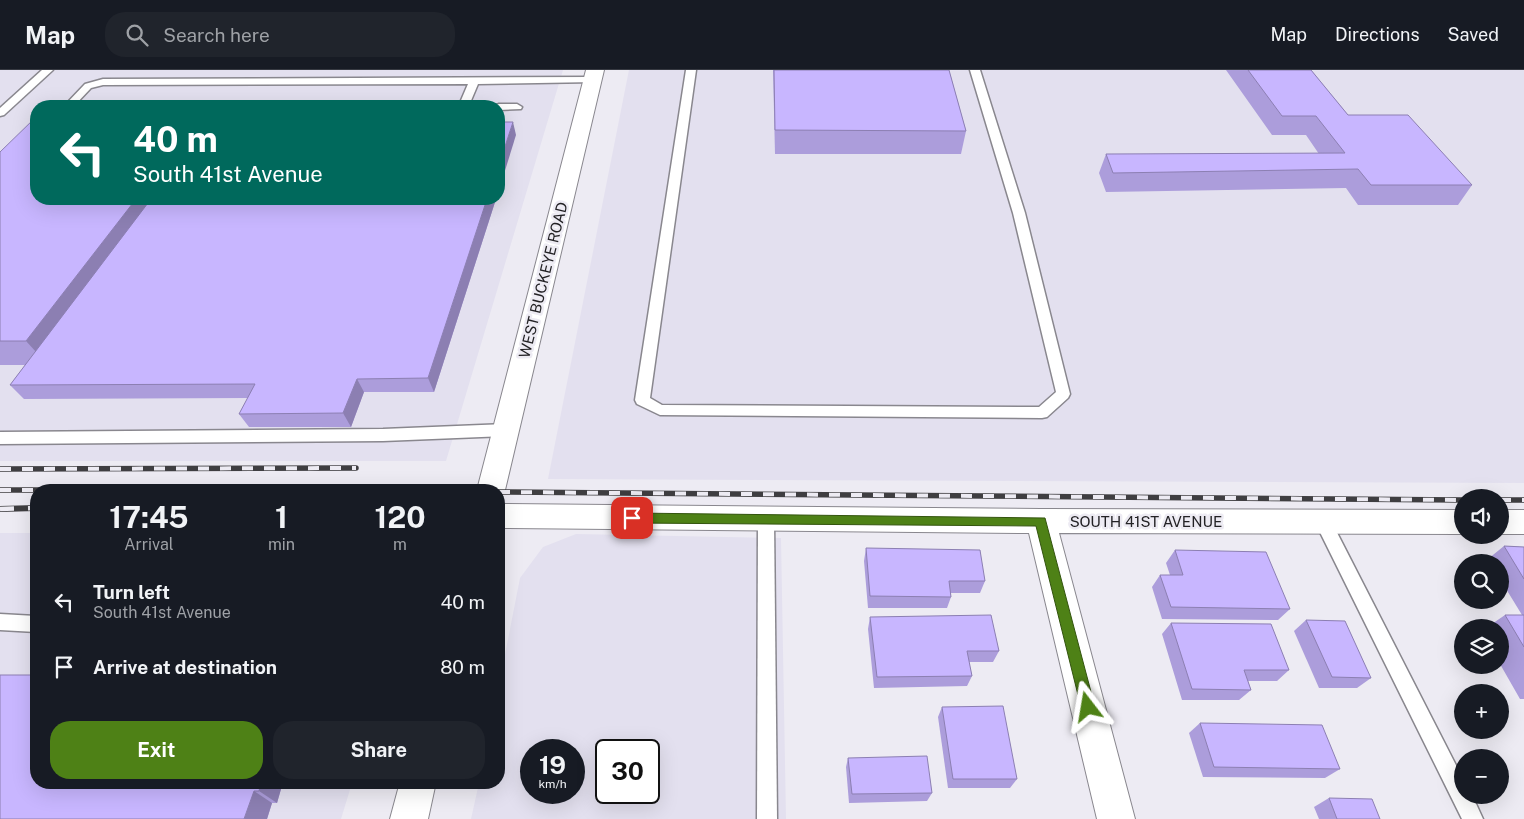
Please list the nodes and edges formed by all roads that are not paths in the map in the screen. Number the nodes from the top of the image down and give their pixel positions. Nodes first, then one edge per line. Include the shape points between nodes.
1 (48, 70) edge
2 (691, 70) edge
3 (975, 70) edge
4 (594, 75) edge
5 (474, 81) junction
6 (75, 100) edge
7 (466, 100) edge
8 (505, 107) edge
9 (517, 108) dead end
10 (0, 113) edge
11 (506, 430) junction
12 (0, 438) edge
13 (492, 484) edge
14 (505, 516) edge
15 (766, 520) junction
16 (1041, 521) junction
17 (1323, 522) junction
18 (1454, 522) edge
19 (1509, 522) edge
20 (1524, 522) edge
21 (0, 622) edge
22 (30, 624) edge
23 (416, 789) edge
24 (409, 819) edge
25 (766, 819) edge
26 (1116, 819) edge
27 (1472, 819) edge

1 - 10 lane
2 - 3 lane via 642,400 660,410 1042,413 1064,394 1019,212
4 - 5 lane
4 - 11 street, WEST BUCKEYE ROAD
5 - 6 lane via 103,82 88,86
5 - 7 lane
8 - 9 lane
11 - 12 lane via 383,435
11 - 13 street, WEST BUCKEYE ROAD
14 - 15 street, SOUTH 41ST AVENUE
15 - 16 street, SOUTH 41ST AVENUE
15 - 25 lane
16 - 17 street, SOUTH 41ST AVENUE
16 - 26 street
17 - 18 street, SOUTH 41ST AVENUE
17 - 27 lane
19 - 20 street
21 - 22 lane
23 - 24 street

